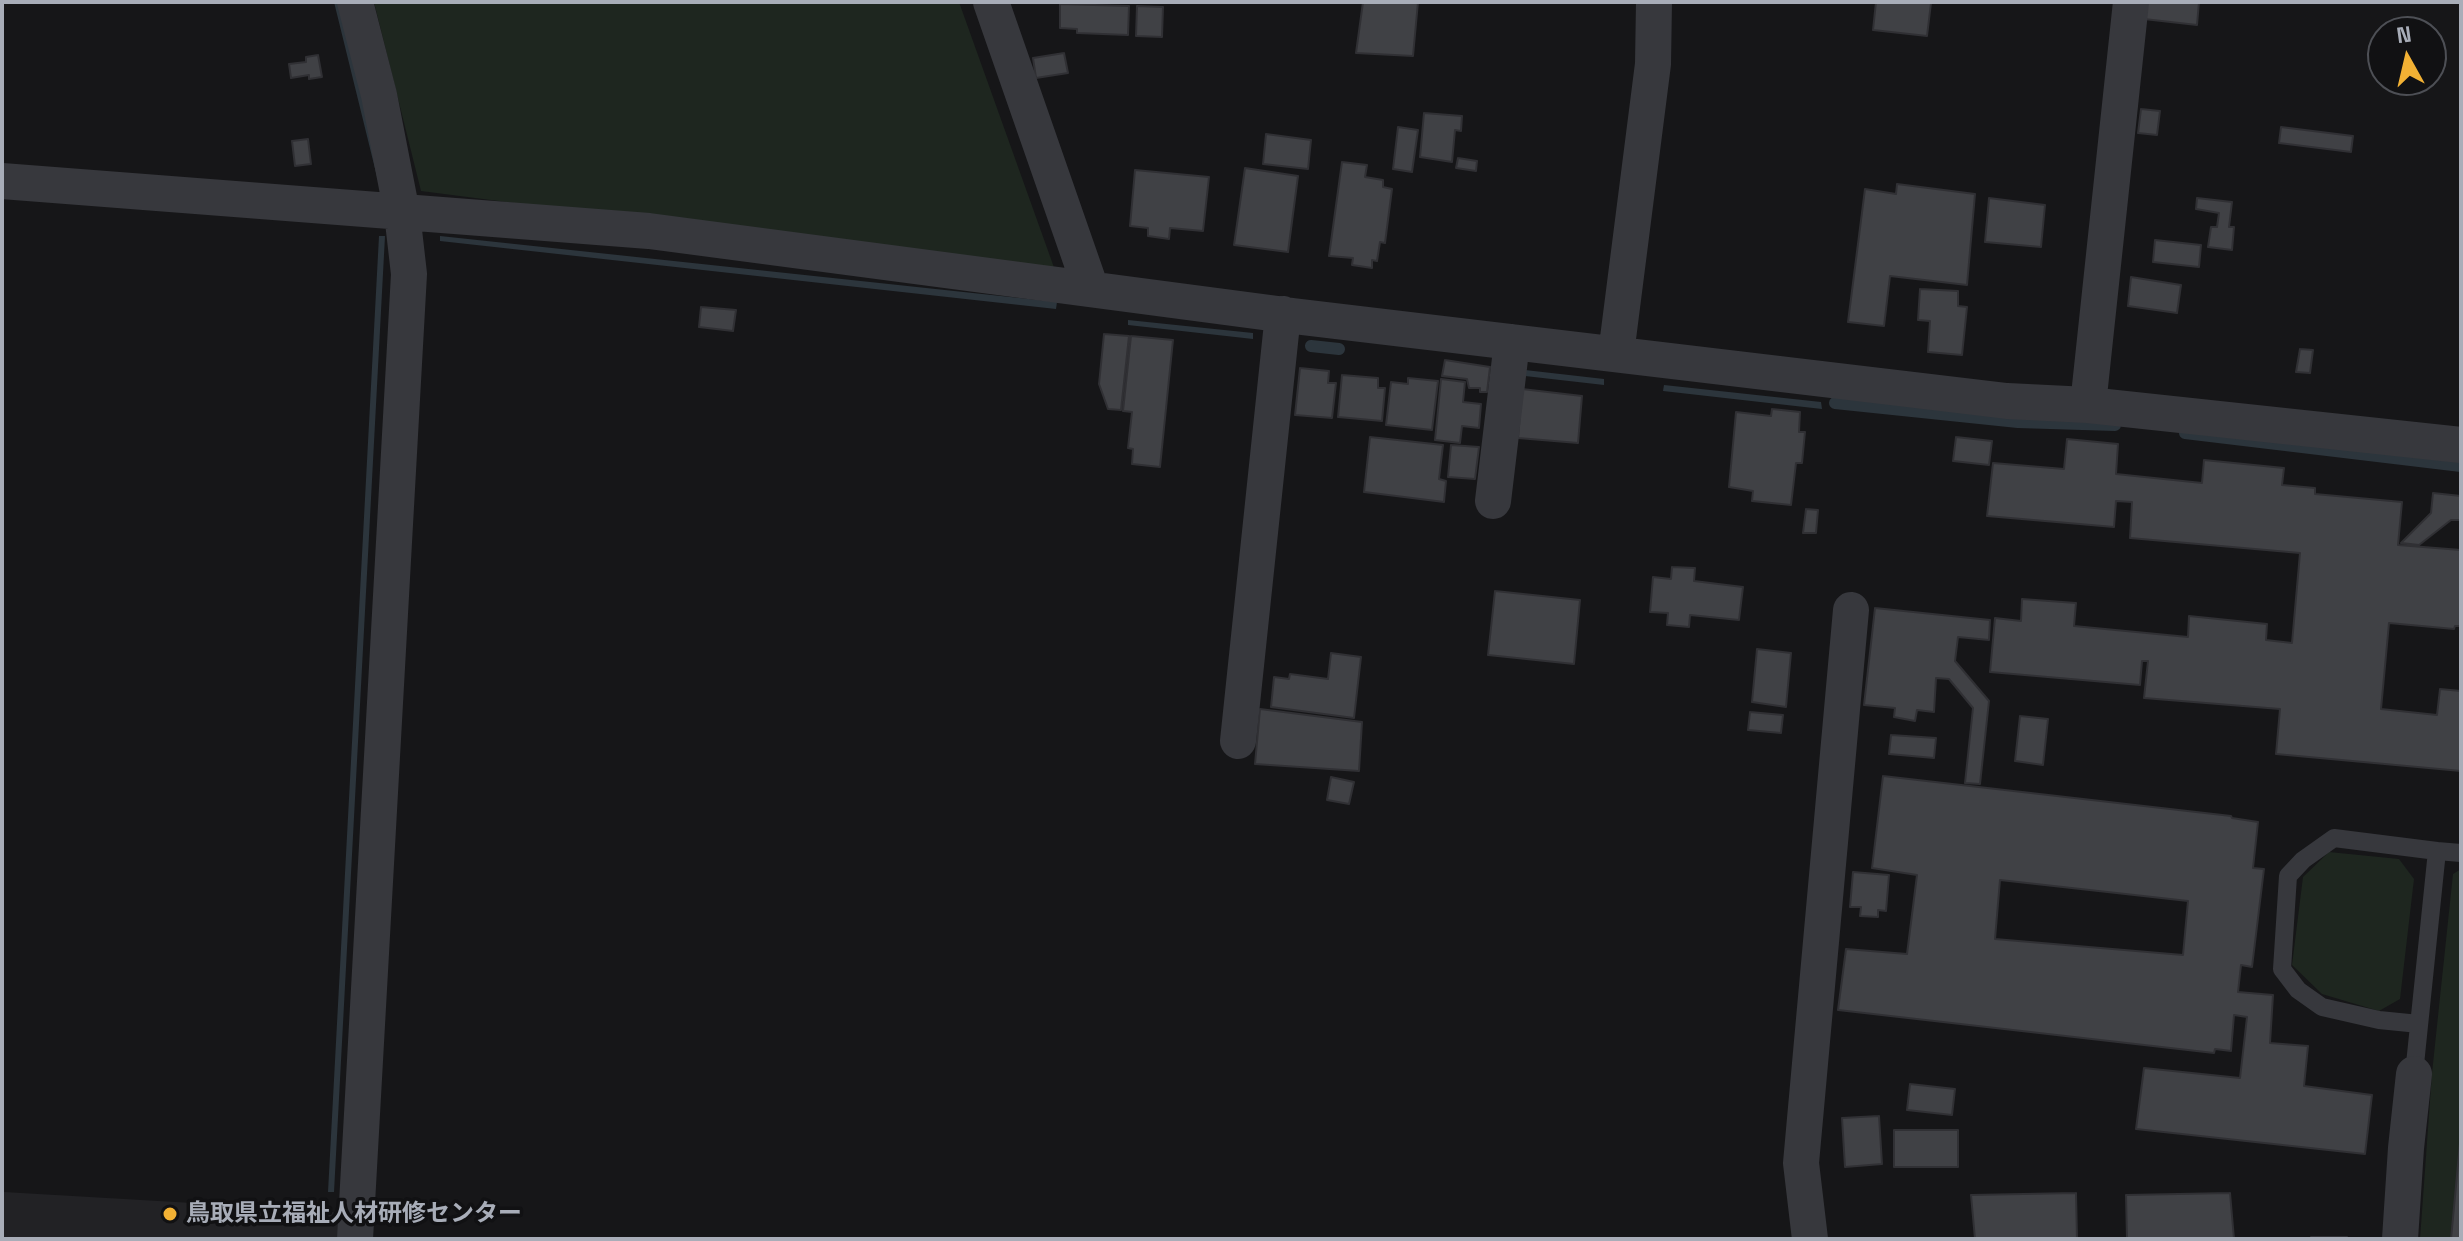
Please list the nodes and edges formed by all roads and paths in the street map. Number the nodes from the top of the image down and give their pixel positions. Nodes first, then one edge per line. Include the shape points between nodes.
1 (355, 2) edge
2 (991, 2) edge
3 (1654, 2) edge
4 (2131, 2) edge
5 (2, 181) edge
6 (402, 213) junction
7 (1091, 289) junction
8 (1283, 314) junction
9 (1512, 342) junction
10 (1616, 354) junction
11 (2088, 405) junction
12 (2461, 445) edge
13 (1493, 501) dead end
14 (1851, 610) dead end
15 (1238, 741) dead end
16 (2437, 851) junction
17 (2461, 853) edge
18 (2419, 1024) junction
19 (2414, 1074) joint
20 (355, 1239) edge
21 (1810, 1239) edge
22 (2400, 1239) edge

1 - 6 street
2 - 7 street
3 - 10 street via 1653,64
4 - 11 street
5 - 6 street
6 - 7 street via 649,231
6 - 20 street via 409,274
7 - 8 street
8 - 9 street
8 - 15 street
9 - 10 street
9 - 13 street
10 - 11 street via 2007,401
11 - 12 street
14 - 21 street via 1801,1163
16 - 17 lane
16 - 18 lane
16 - 18 lane via 2334,838 2288,876 2282,969 2298,990 2322,1007
18 - 19 lane
19 - 22 street

